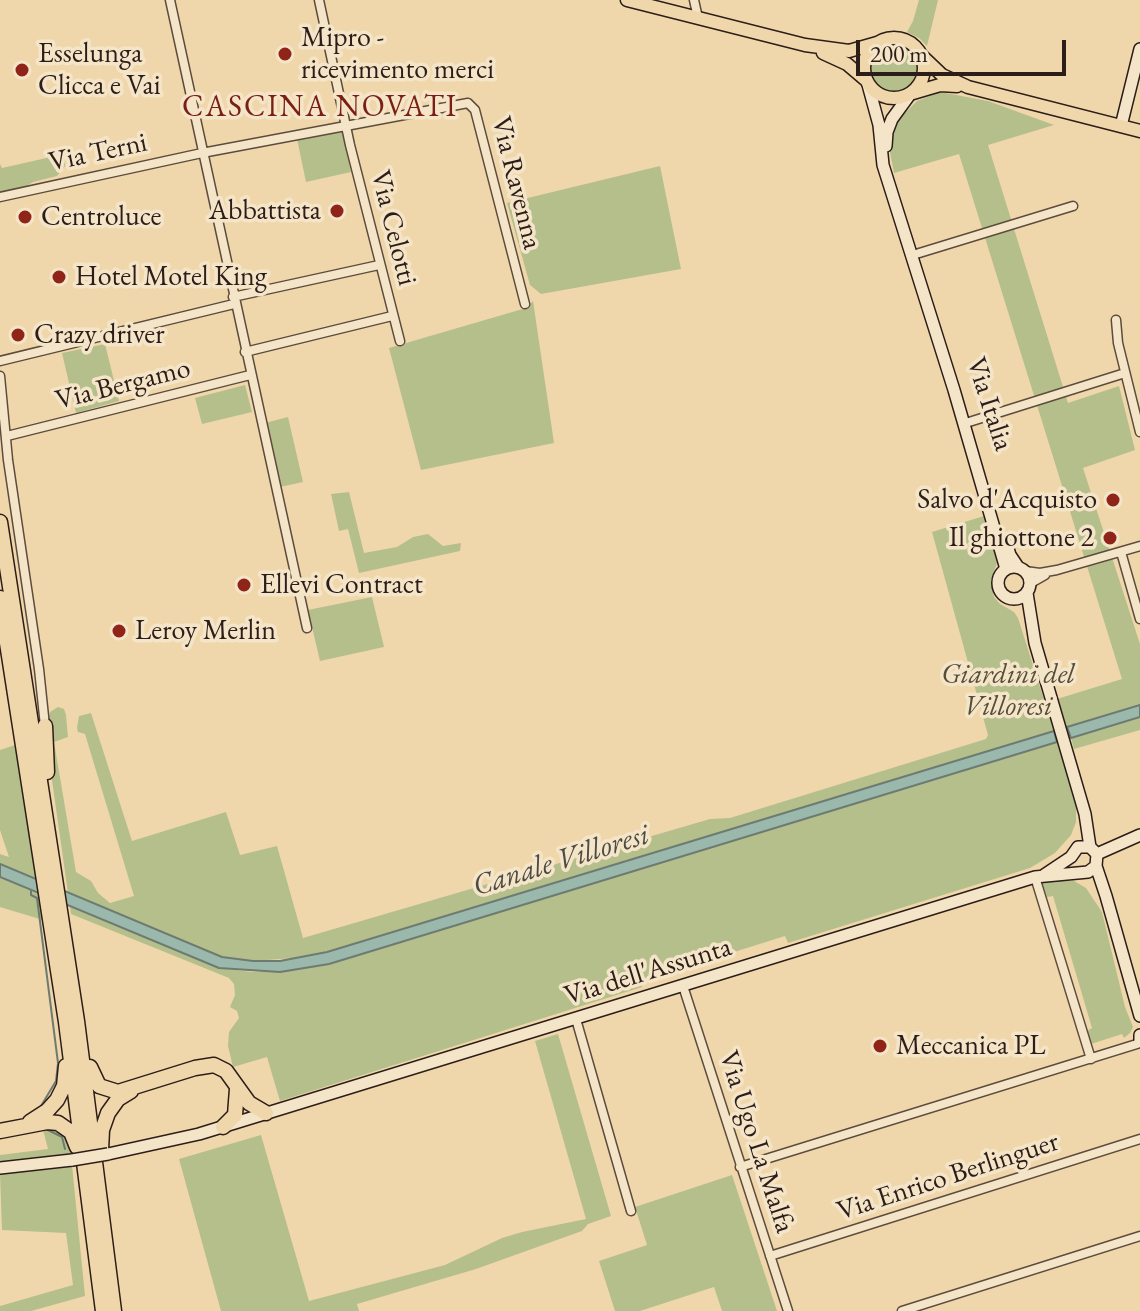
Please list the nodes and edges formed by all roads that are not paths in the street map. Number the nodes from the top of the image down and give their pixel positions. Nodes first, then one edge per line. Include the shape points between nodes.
1 (170, 0) edge
2 (319, 0) edge
3 (627, 0) edge
4 (694, 0) edge
5 (698, 18) junction
6 (877, 43) junction
7 (805, 45) junction
8 (1140, 49) edge
9 (921, 55) junction
10 (867, 81) junction
11 (968, 87) junction
12 (911, 93) junction
13 (346, 125) junction
14 (1121, 126) junction
15 (1140, 131) edge
16 (202, 153) junction
17 (0, 197) edge
18 (1073, 206) dead end
19 (901, 223) junction
20 (916, 254) junction
21 (379, 265) junction
22 (921, 282) junction
23 (233, 300) junction
24 (525, 304) dead end
25 (392, 316) junction
26 (1116, 320) dead end
27 (400, 341) dead end
28 (245, 352) junction
29 (0, 361) edge
30 (1125, 373) junction
31 (250, 375) junction
32 (0, 376) edge
33 (956, 397) junction
34 (969, 422) junction
35 (1140, 432) edge
36 (7, 436) junction
37 (972, 451) junction
38 (0, 522) edge
39 (1140, 546) edge
40 (1121, 552) junction
41 (1022, 577) junction
42 (0, 599) edge
43 (1012, 599) junction
44 (1140, 619) edge
45 (307, 628) dead end
46 (1035, 643) junction
47 (45, 726) joint
48 (1140, 835) edge
49 (1086, 854) junction
50 (1080, 872) junction
51 (1040, 876) junction
52 (50, 877) junction
53 (1106, 896) junction
54 (683, 986) junction
55 (1140, 1016) edge
56 (576, 1019) junction
57 (71, 1022) junction
58 (1140, 1035) edge
59 (1140, 1042) edge
60 (1091, 1059) junction
61 (136, 1088) junction
62 (244, 1111) junction
63 (266, 1113) joint
64 (23, 1126) junction
65 (223, 1127) joint
66 (0, 1131) edge
67 (1140, 1139) edge
68 (740, 1167) junction
69 (0, 1168) edge
70 (89, 1187) junction
71 (631, 1211) dead end
72 (103, 1214) junction
73 (1140, 1236) edge
74 (770, 1256) junction
75 (103, 1311) edge
76 (114, 1311) edge
77 (788, 1311) edge
78 (902, 1311) edge

1 - 16 street
2 - 13 street, Via Celotti
3 - 5 main road
4 - 5 street
5 - 7 main road
6 - 7 main road via 849,51
6 - 9 main road via 902,39
6 - 10 main road via 865,59
7 - 10 main road via 847,64
8 - 14 street
9 - 11 main road via 942,75
9 - 12 main road via 923,78
10 - 12 main road via 886,97
10 - 19 street, Via Italia
11 - 12 main road via 940,85
11 - 14 main road
12 - 20 street, Via Italia via 892,119 886,145
13 - 16 street, Via Terni
13 - 21 street, Via Celotti
13 - 24 street, Via Ravenna via 464,103 475,110
14 - 15 main road
16 - 17 street, Via Terni
16 - 23 street
18 - 20 street
19 - 20 street, Via Italia
19 - 22 street, Via Italia
20 - 22 street, Via Italia
20 - 34 street, Via Italia
21 - 23 street
21 - 25 street, Via Celotti
22 - 33 street, Via Italia
23 - 28 street
23 - 29 street
25 - 27 street, Via Celotti
25 - 28 street
26 - 30 street
28 - 31 street
30 - 34 street
30 - 35 street
31 - 36 street, Via Bergamo
31 - 45 street
32 - 36 street
33 - 34 street
33 - 37 street, Via Italia
34 - 37 street
34 - 41 street, Via Italia via 1010,555
36 - 47 street
37 - 41 street, Via Italia
38 - 52 highway
39 - 40 street
40 - 41 street
40 - 44 street
41 - 43 street via 1019,598
41 - 43 street via 998,580 1004,596
41 - 46 street
42 - 52 highway via 36,828
43 - 46 street
46 - 49 street via 1085,814
47 - 52 highway
48 - 49 street, Via dell'Assunta
49 - 50 street, Via dell'Assunta
49 - 50 street via 1072,865
49 - 51 street, Via dell'Assunta
49 - 53 street
50 - 51 street, Via dell'Assunta
50 - 53 street
51 - 54 street, Via dell'Assunta
51 - 60 street
52 - 57 highway
53 - 55 street
54 - 56 street, Via dell'Assunta
54 - 68 street, Via Ugo La Malfa
56 - 63 street, Via dell'Assunta
56 - 71 street
57 - 61 highway via 86,1041 99,1086 118,1092
57 - 64 highway via 62,1032 66,1076 61,1093 47,1111
57 - 70 highway
57 - 72 highway
58 - 59 street
59 - 60 street
60 - 68 street
61 - 62 highway via 214,1065 226,1071
61 - 72 highway via 113,1105 102,1130
62 - 63 highway
62 - 65 highway
64 - 66 highway
64 - 70 highway via 53,1122 67,1127 76,1143 82,1182
65 - 69 street, bridge via 108,1154
67 - 74 street, Via Enrico Berlinguer
68 - 74 street, Via Ugo La Malfa
70 - 75 highway
72 - 76 highway
73 - 78 street
74 - 77 street, Via Ugo La Malfa

